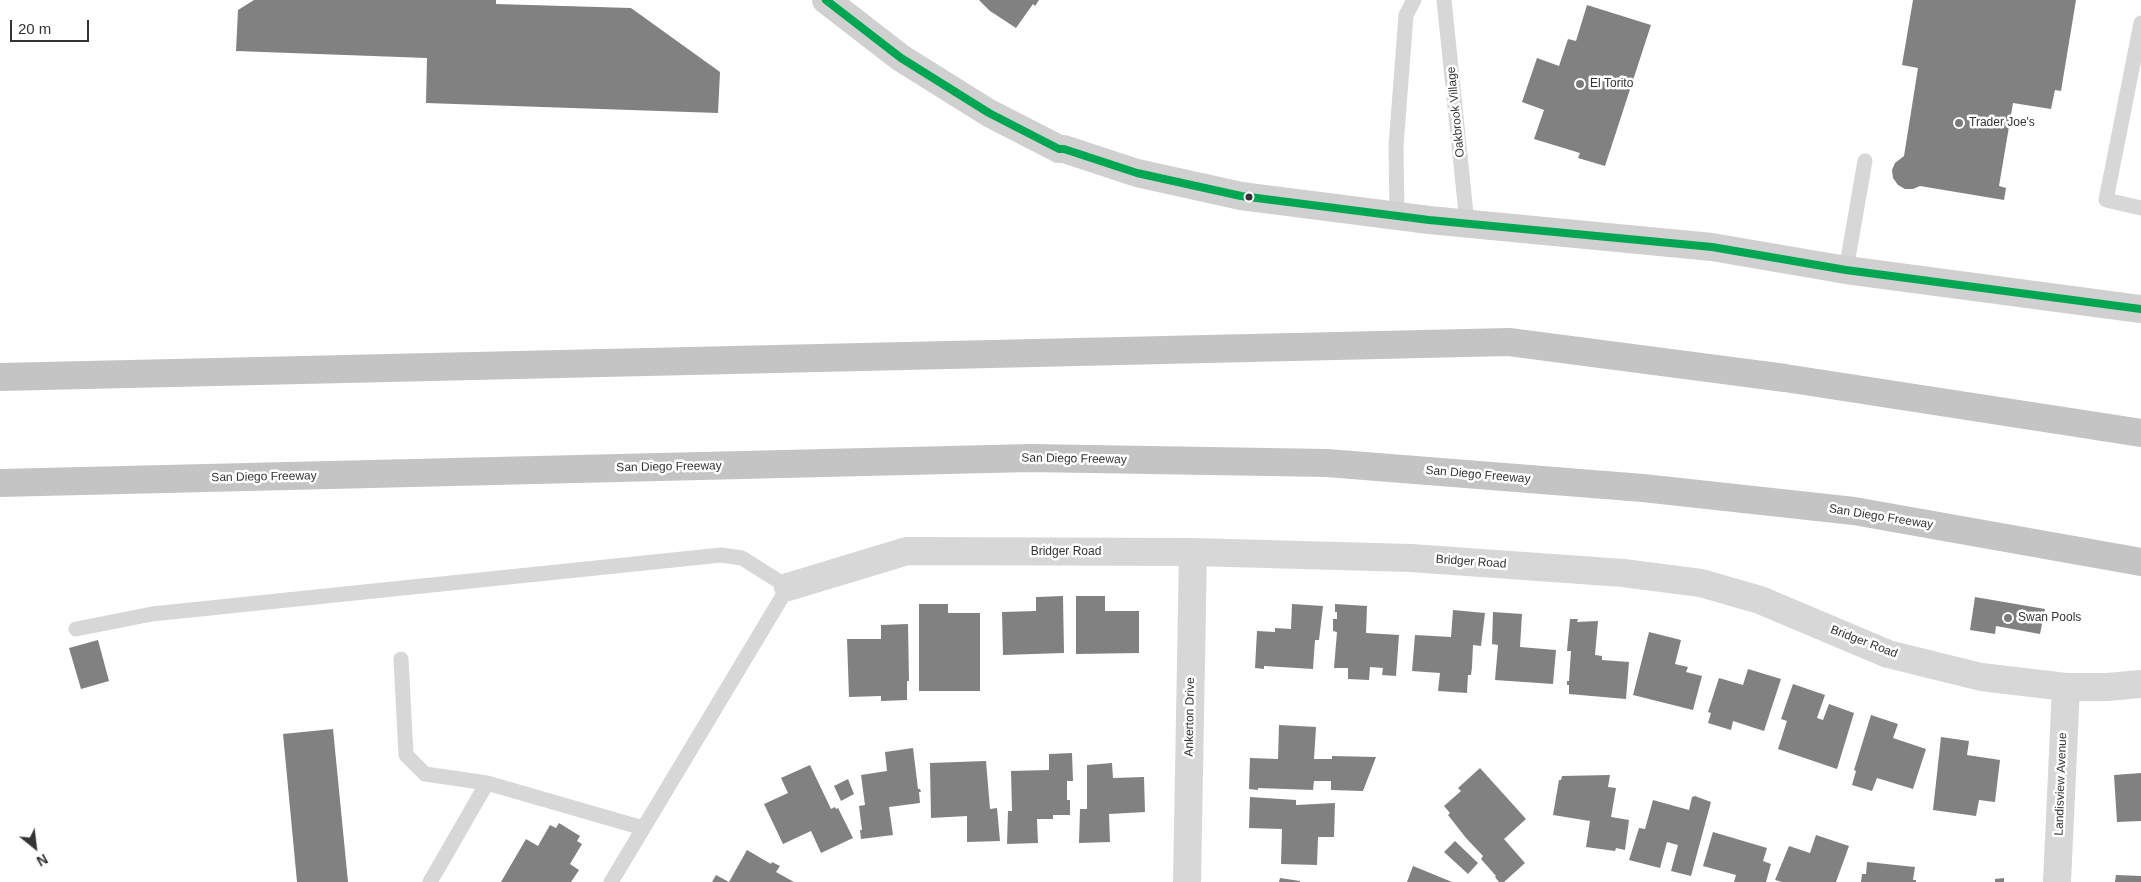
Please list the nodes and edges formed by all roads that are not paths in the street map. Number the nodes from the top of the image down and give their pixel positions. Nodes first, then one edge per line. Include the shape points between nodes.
1 (826, 0) edge
2 (1414, 0) edge
3 (1444, 0) edge
4 (2141, 23) edge
5 (1865, 161) dead end
6 (2141, 208) edge
7 (1397, 215) junction
8 (1467, 223) junction
9 (1846, 270) junction
10 (2141, 310) edge
11 (0, 377) edge
12 (2141, 432) edge
13 (0, 483) edge
14 (1193, 552) junction
15 (2141, 562) edge
16 (788, 587) junction
17 (76, 629) dead end
18 (401, 659) dead end
19 (2141, 684) edge
20 (2066, 687) junction
21 (488, 783) junction
22 (643, 828) junction
23 (430, 882) edge
24 (611, 882) edge
25 (1187, 882) edge
26 (2057, 882) edge

1 - 7 main road via 901,58 989,113 1059,149 1137,173 1241,196
2 - 7 lane via 1406,15 1396,146
3 - 8 lane, Oakbrook Village
4 - 6 lane via 2106,200
5 - 9 lane
7 - 8 main road
8 - 9 main road via 1712,247
9 - 10 main road
11 - 12 highway via 1509,342 1785,378
13 - 15 highway, San Diego Freeway via 1031,458 1328,463 1643,488 1854,511
14 - 16 street, Bridger Road via 907,551
14 - 20 street, Bridger Road via 1411,558 1624,573 1701,583 1760,600 1888,654 1981,677
14 - 25 street, Ankerton Drive
16 - 17 lane via 742,558 721,554 162,613
16 - 22 lane
18 - 21 lane via 406,755 425,774
19 - 20 street, Bridger Road
20 - 26 street, Landisview Avenue
21 - 22 lane
21 - 23 lane
22 - 24 lane

